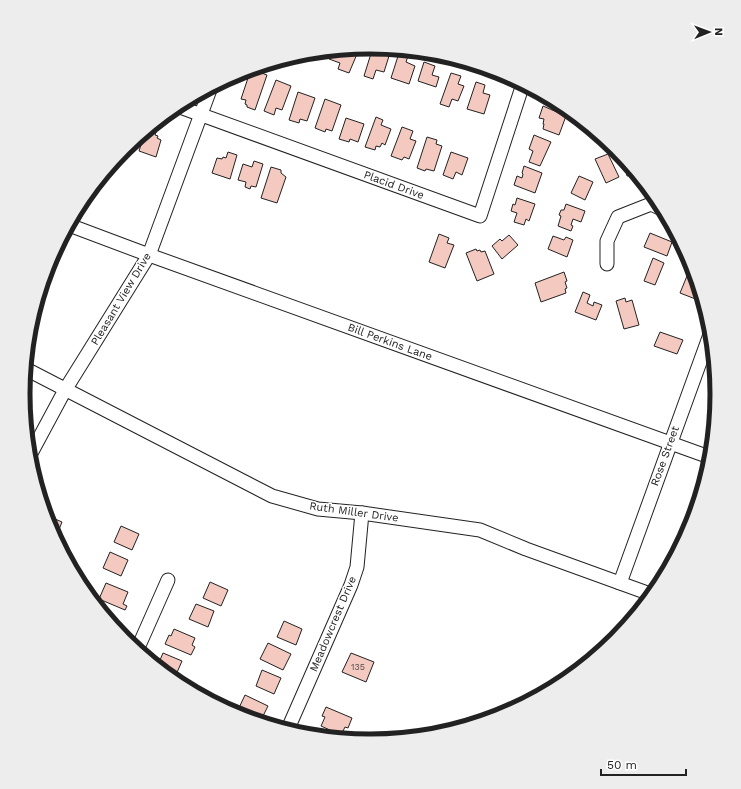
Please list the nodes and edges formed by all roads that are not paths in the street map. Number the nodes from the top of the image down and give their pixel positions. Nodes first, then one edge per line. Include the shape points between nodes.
1 (521, 89) edge
2 (208, 95) edge
3 (184, 109) edge
4 (201, 115) junction
5 (651, 201) edge
6 (74, 227) edge
7 (149, 255) junction
8 (607, 264) dead end
9 (707, 343) edge
10 (31, 372) edge
11 (65, 390) junction
12 (670, 443) junction
13 (34, 447) edge
14 (705, 456) edge
15 (362, 513) junction
16 (168, 580) dead end
17 (620, 583) junction
18 (648, 593) edge
19 (139, 644) edge
20 (289, 725) edge

1 - 4 street, Placid Drive via 480,216
2 - 4 street, Pleasant View Drive
3 - 4 street, Placid Drive
4 - 7 street, Pleasant View Drive
5 - 8 street via 618,217 607,241
6 - 7 street, Bill Perkins Lane
7 - 11 street, Pleasant View Drive
7 - 12 street, Bill Perkins Lane
9 - 12 street, Rose Street
10 - 11 street, Ruth Miller Drive
11 - 13 street, Pleasant View Drive
11 - 15 street, Ruth Miller Drive via 272,496 318,509
12 - 14 street, Bill Perkins Lane
12 - 17 street, Rose Street
15 - 17 street, Ruth Miller Drive via 480,530
15 - 20 street, Meadowcrest Drive via 357,568 352,585
16 - 19 street
17 - 18 street, Ruth Miller Drive

